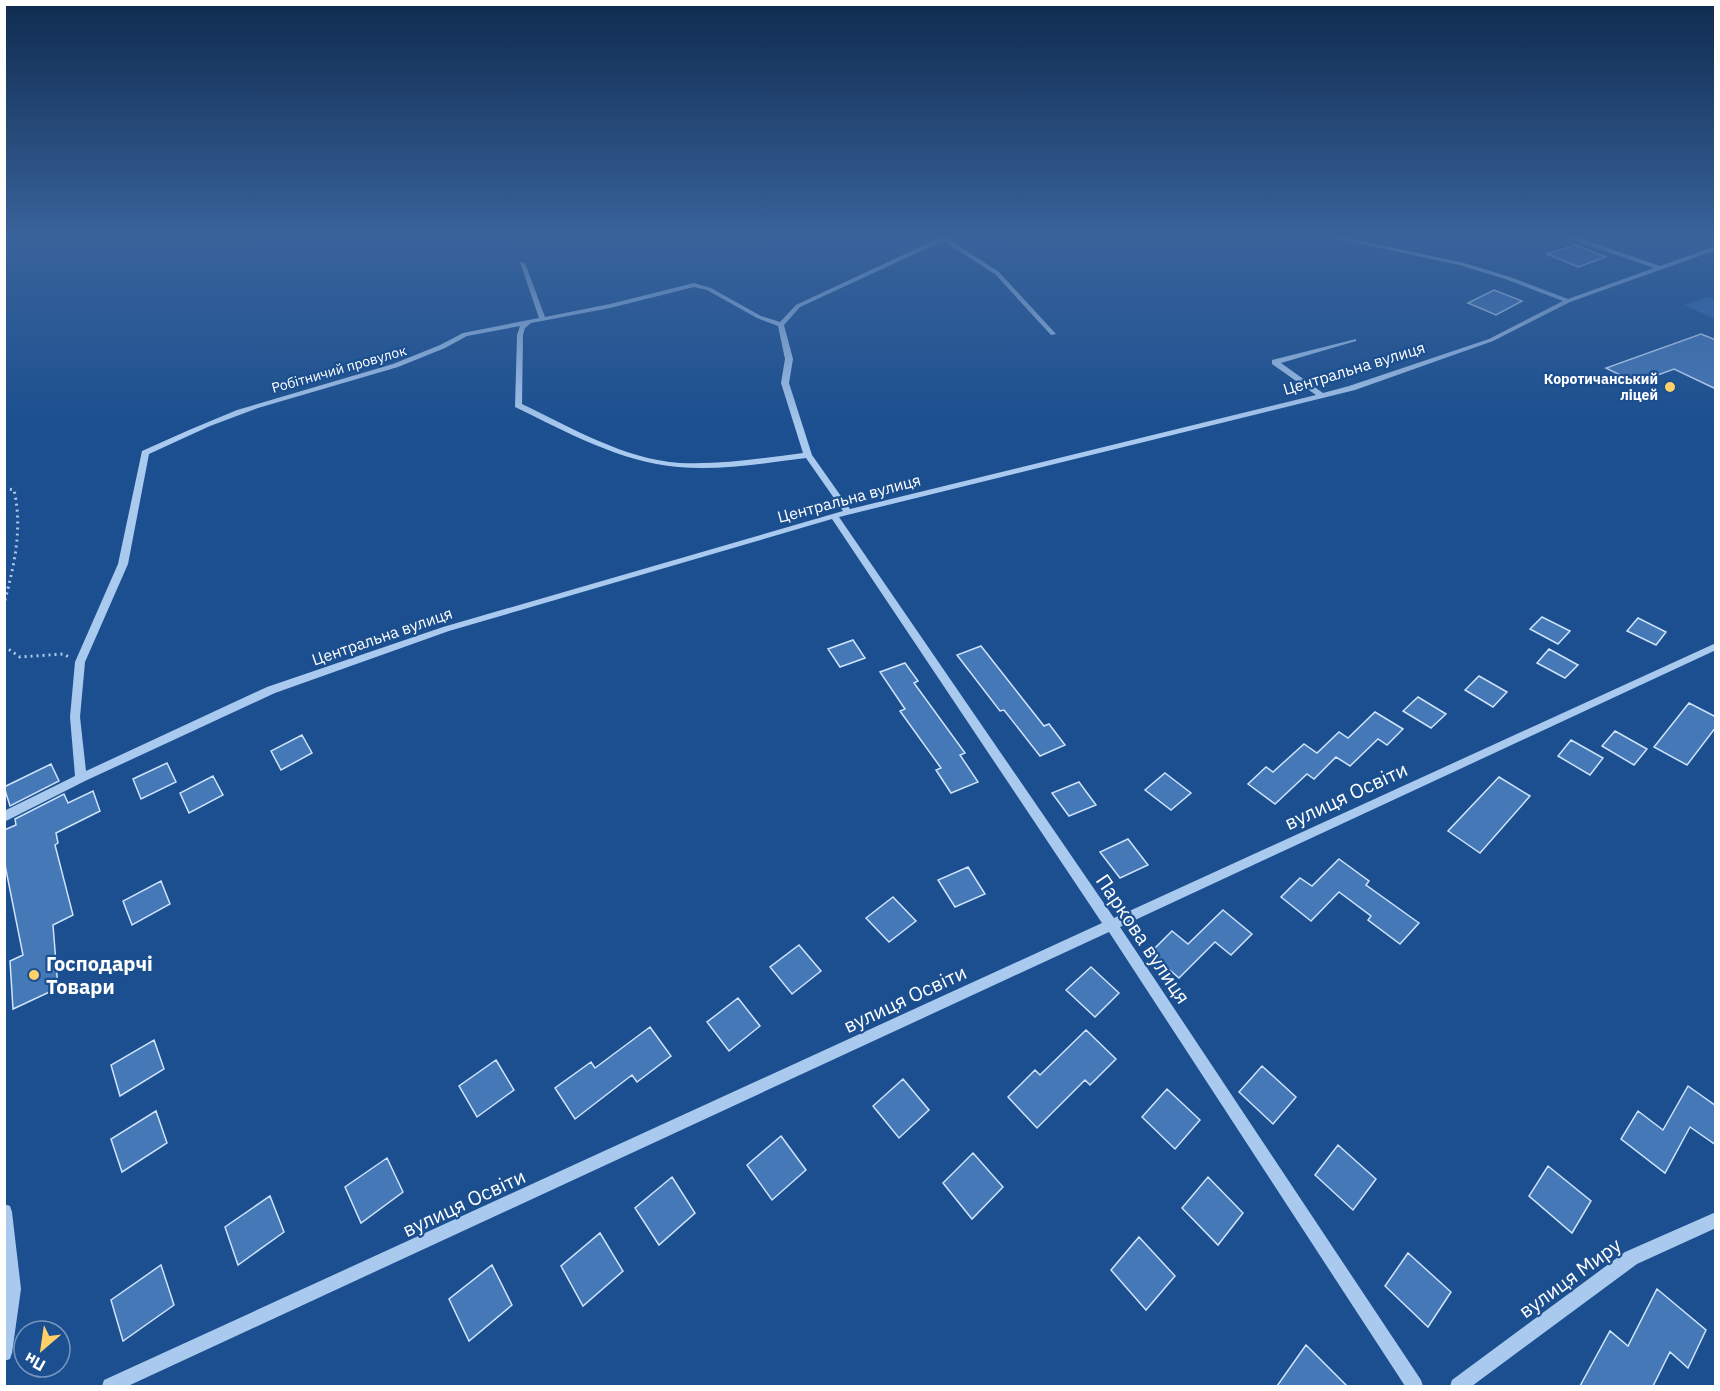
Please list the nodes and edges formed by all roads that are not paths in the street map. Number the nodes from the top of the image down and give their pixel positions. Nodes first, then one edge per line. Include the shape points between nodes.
1 (536, 301) edge
2 (628, 301) edge
3 (730, 301) edge
4 (809, 301) edge
5 (1023, 301) edge
6 (1568, 301) edge
7 (543, 318) junction
8 (531, 320) junction
9 (781, 325) junction
10 (1053, 334) dead end
11 (1354, 339) dead end
12 (1323, 396) junction
13 (808, 455) junction
14 (849, 512) junction
15 (834, 516) junction
16 (1716, 646) edge
17 (81, 778) junction
18 (4, 817) edge
19 (1112, 926) junction
20 (4, 1212) edge
21 (1716, 1220) edge
22 (4, 1353) edge
23 (110, 1386) edge
24 (1415, 1386) edge
25 (1458, 1386) edge

1 - 7 street
2 - 7 street, Робітничий провулок
3 - 9 street, Робітничий провулок
4 - 9 street via 798,306
5 - 10 street
6 - 12 street, Центральна вулиця via 1491,340
7 - 8 street, Робітничий провулок
8 - 13 street via 522,327 520,335 518,405 586,437 640,457 678,465
8 - 17 street, Робітничий провулок via 465,334 410,361 270,401 145,453 123,564 80,662 75,717
9 - 13 street via 789,359 785,383
11 - 12 street via 1275,362
12 - 14 street, Центральна вулиця
13 - 14 street
14 - 15 street, Центральна вулиця
15 - 17 street, Центральна вулиця via 446,629 282,686
15 - 19 street, Паркова вулиця
16 - 19 street, вулиця Освіти
17 - 18 street, Центральна вулиця
19 - 23 street, вулиця Освіти
19 - 24 street, Паркова вулиця
20 - 22 street via 13,1289
21 - 25 street, вулиця Миру via 1631,1258

